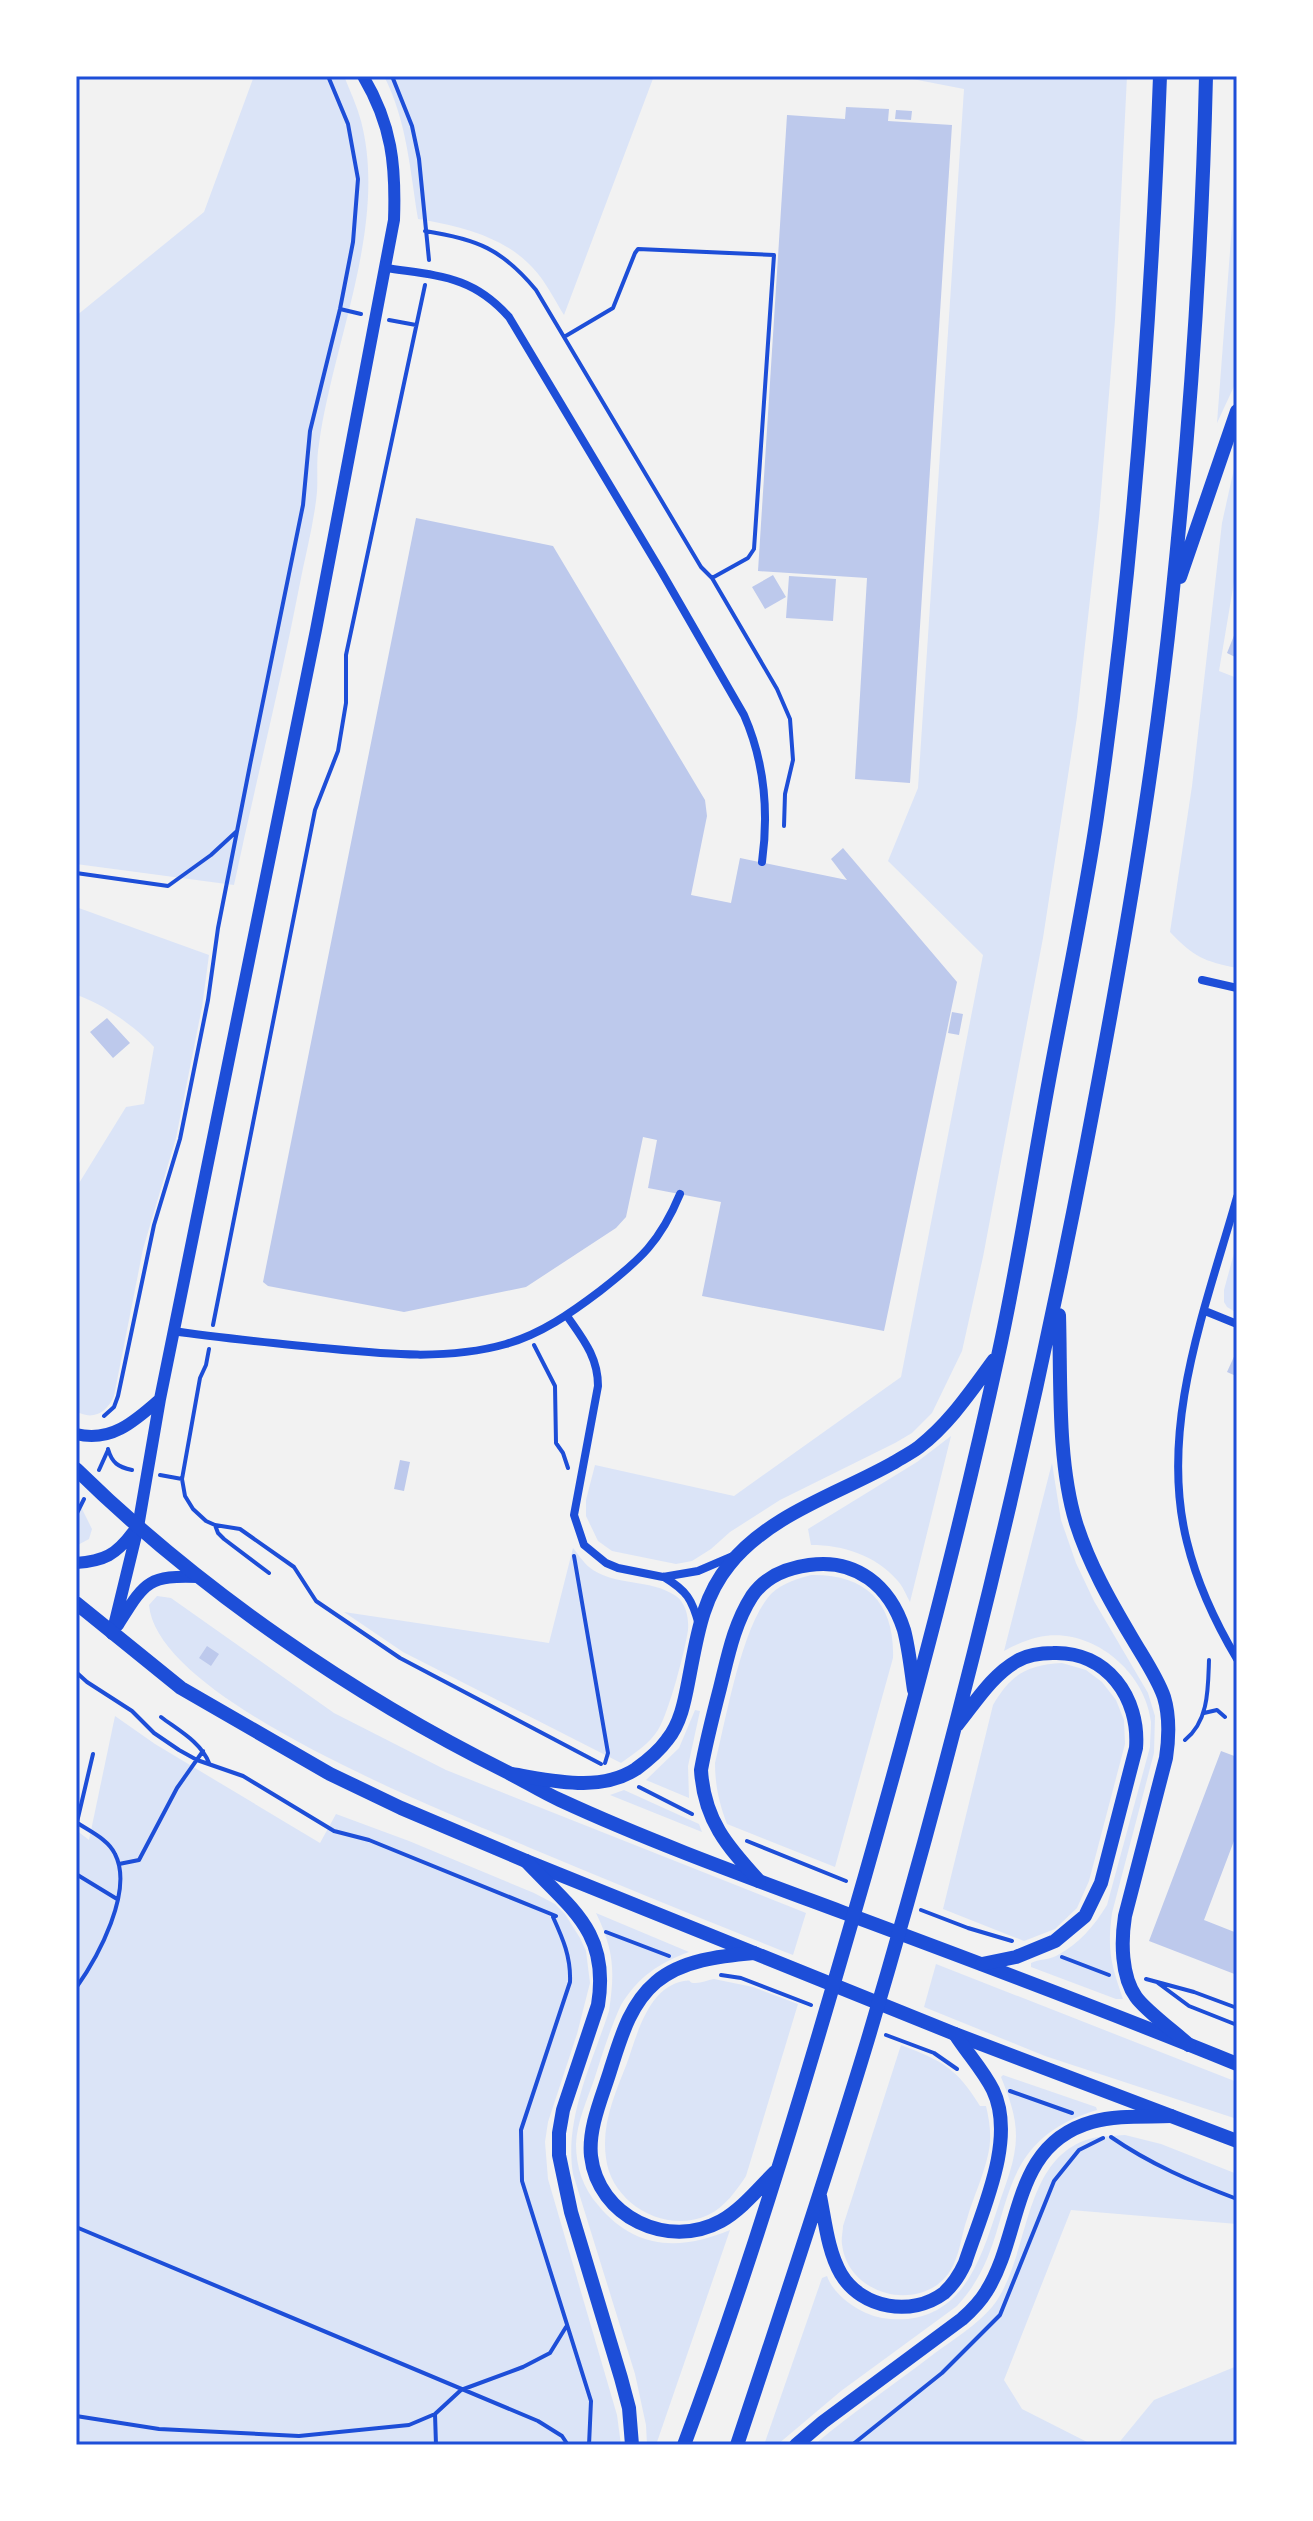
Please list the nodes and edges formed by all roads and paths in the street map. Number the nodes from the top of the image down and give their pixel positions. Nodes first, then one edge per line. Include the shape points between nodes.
1 (328, 76) edge
2 (363, 76) edge
3 (392, 76) edge
4 (1160, 76) edge
5 (1206, 76) edge
6 (425, 231) junction
7 (386, 268) junction
8 (427, 274) junction
9 (564, 337) junction
10 (1237, 411) edge
11 (712, 578) junction
12 (1172, 600) junction
13 (784, 826) dead end
14 (237, 831) junction
15 (762, 862) dead end
16 (76, 873) edge
17 (1202, 980) dead end
18 (1237, 988) edge
19 (680, 1194) dead end
20 (1237, 1197) edge
21 (1058, 1293) junction
22 (1205, 1311) junction
23 (567, 1316) junction
24 (1237, 1324) edge
25 (173, 1331) junction
26 (211, 1337) junction
27 (999, 1352) junction
28 (160, 1399) junction
29 (76, 1434) edge
30 (103, 1437) junction
31 (76, 1469) edge
32 (146, 1473) junction
33 (182, 1479) junction
34 (215, 1525) junction
35 (138, 1527) junction
36 (738, 1554) junction
37 (76, 1563) edge
38 (269, 1573) dead end
39 (199, 1577) junction
40 (663, 1577) junction
41 (76, 1603) edge
42 (699, 1626) junction
43 (112, 1634) junction
44 (1237, 1659) edge
45 (1209, 1660) dead end
46 (76, 1672) edge
47 (915, 1698) junction
48 (1203, 1713) junction
49 (161, 1717) dead end
50 (1225, 1717) dead end
51 (602, 1722) dead end
52 (954, 1728) junction
53 (203, 1751) junction
54 (1167, 1753) junction
55 (93, 1754) dead end
56 (196, 1759) junction
57 (209, 1763) junction
58 (605, 1766) junction
59 (511, 1774) junction
60 (622, 1776) junction
61 (76, 1823) edge
62 (714, 1825) junction
63 (526, 1861) junction
64 (119, 1864) junction
65 (76, 1874) edge
66 (759, 1881) junction
67 (852, 1883) dead end
68 (117, 1899) junction
69 (910, 1906) dead end
70 (587, 1927) junction
71 (1039, 1948) junction
72 (667, 1955) dead end
73 (760, 1955) junction
74 (982, 1964) junction
75 (712, 1975) dead end
76 (1128, 1977) junction
77 (1156, 1982) junction
78 (76, 1988) edge
79 (815, 2007) dead end
80 (1237, 2008) edge
81 (1237, 2025) edge
82 (874, 2030) dead end
83 (949, 2031) junction
84 (1189, 2045) junction
85 (1237, 2064) edge
86 (961, 2073) dead end
87 (1011, 2091) dead end
88 (1072, 2113) dead end
89 (1171, 2116) junction
90 (1109, 2136) dead end
91 (1237, 2141) edge
92 (778, 2169) junction
93 (820, 2195) junction
94 (1237, 2199) edge
95 (76, 2227) edge
96 (566, 2327) dead end
97 (461, 2390) junction
98 (435, 2414) junction
99 (76, 2416) edge
100 (436, 2445) edge
101 (568, 2445) edge
102 (632, 2445) edge
103 (684, 2445) edge
104 (737, 2445) edge
105 (796, 2445) edge

1 - 14 path via 348,124 358,179 353,242 310,431 303,505
2 - 7 main road via 385,120 393,151 394,220
3 - 6 path via 412,126
4 - 27 main road via 1144,401 1126,591 1088,871
5 - 12 main road via 1194,344
6 - 8 path
6 - 9 path via 470,239 497,252 536,290
7 - 8 street
7 - 25 main road
8 - 15 street via 470,285 509,317 744,715 762,769
8 - 26 path via 346,655 338,751 315,810
9 - 11 path
9 - 11 path via 613,308 638,249 774,255 754,549
10 - 12 main road
11 - 13 path via 790,719 793,760
12 - 21 main road via 1121,959
14 - 16 path via 168,886
14 - 30 path via 180,1139 154,1225 118,1396 98,1420
17 - 18 street
19 - 23 street via 651,1247
20 - 22 street
21 - 52 main road
21 - 54 main road via 1064,1449 1075,1520 1090,1564 1163,1695
22 - 24 street
22 - 44 street via 1184,1398 1181,1508 1197,1575
23 - 26 street via 529,1336 462,1353 382,1353
23 - 40 street via 598,1372 575,1498 577,1529 584,1545 606,1563
25 - 26 street
25 - 28 main road
26 - 33 path
27 - 36 main road via 953,1415 918,1448 762,1533
27 - 47 main road
28 - 30 main road
28 - 32 main road
29 - 30 main road
30 - 32 path via 119,1467
31 - 35 main road
32 - 33 path
32 - 35 main road
33 - 34 path via 193,1509
34 - 38 path via 224,1539
34 - 58 path via 240,1529 294,1567 316,1601 400,1658
35 - 37 main road via 121,1549 100,1561
35 - 39 main road
35 - 43 main road
36 - 40 street via 698,1571
36 - 42 main road via 710,1592
39 - 43 main road via 168,1576 151,1582
39 - 59 main road via 402,1716
40 - 42 street via 689,1596
41 - 43 main road
42 - 60 main road via 679,1719 669,1739
43 - 63 main road via 181,1688 330,1774
45 - 48 path
46 - 56 path
47 - 62 main road via 904,1630 887,1593 865,1573 813,1564 772,1576 755,1592 738,1625 704,1750 702,1791
47 - 92 main road
48 - 50 path via 1217,1710
48 - 54 path via 1190,1737
49 - 53 path
51 - 58 path
52 - 71 main road via 999,1674 1019,1660 1043,1653 1065,1652 1102,1667 1117,1681 1134,1713 1136,1748 1101,1883 1085,1916
52 - 93 main road
53 - 56 path
53 - 57 path
54 - 76 main road via 1125,1916
55 - 61 path
56 - 57 path
56 - 64 path via 139,1860
57 - 70 path via 243,1776 334,1831 369,1840
58 - 60 path
59 - 60 main road via 596,1783
59 - 66 main road via 594,1815
60 - 62 path
61 - 64 path via 109,1844
62 - 66 main road
62 - 67 path
63 - 70 main road
63 - 73 main road
64 - 68 path
65 - 68 path
66 - 74 main road
68 - 78 path via 94,1963
69 - 71 path
70 - 72 path
70 - 102 main road via 601,1987 563,2110 559,2155 629,2408
71 - 74 main road
71 - 76 path via 1108,1975
73 - 83 main road
73 - 92 main road via 707,1959 674,1970 642,1996 612,2065 591,2137 591,2156 604,2193 618,2209 670,2233 720,2222
74 - 84 main road
75 - 79 path via 756,1983
76 - 77 path
76 - 84 main road via 1136,1997
77 - 80 path
77 - 81 path via 1189,2006
82 - 86 path via 934,2053
83 - 89 main road
83 - 93 main road via 993,2091 1002,2136 957,2279 920,2305 883,2306 868,2299 841,2275
84 - 85 main road
87 - 88 path
89 - 91 main road
89 - 105 main road via 1092,2122 1046,2150 1033,2166 998,2268 975,2307
90 - 94 path via 1144,2159
92 - 103 main road
93 - 104 main road
95 - 97 path
96 - 97 path via 550,2353
97 - 98 path
97 - 101 path via 538,2421
98 - 99 path via 409,2425 299,2436 159,2429
98 - 100 path

